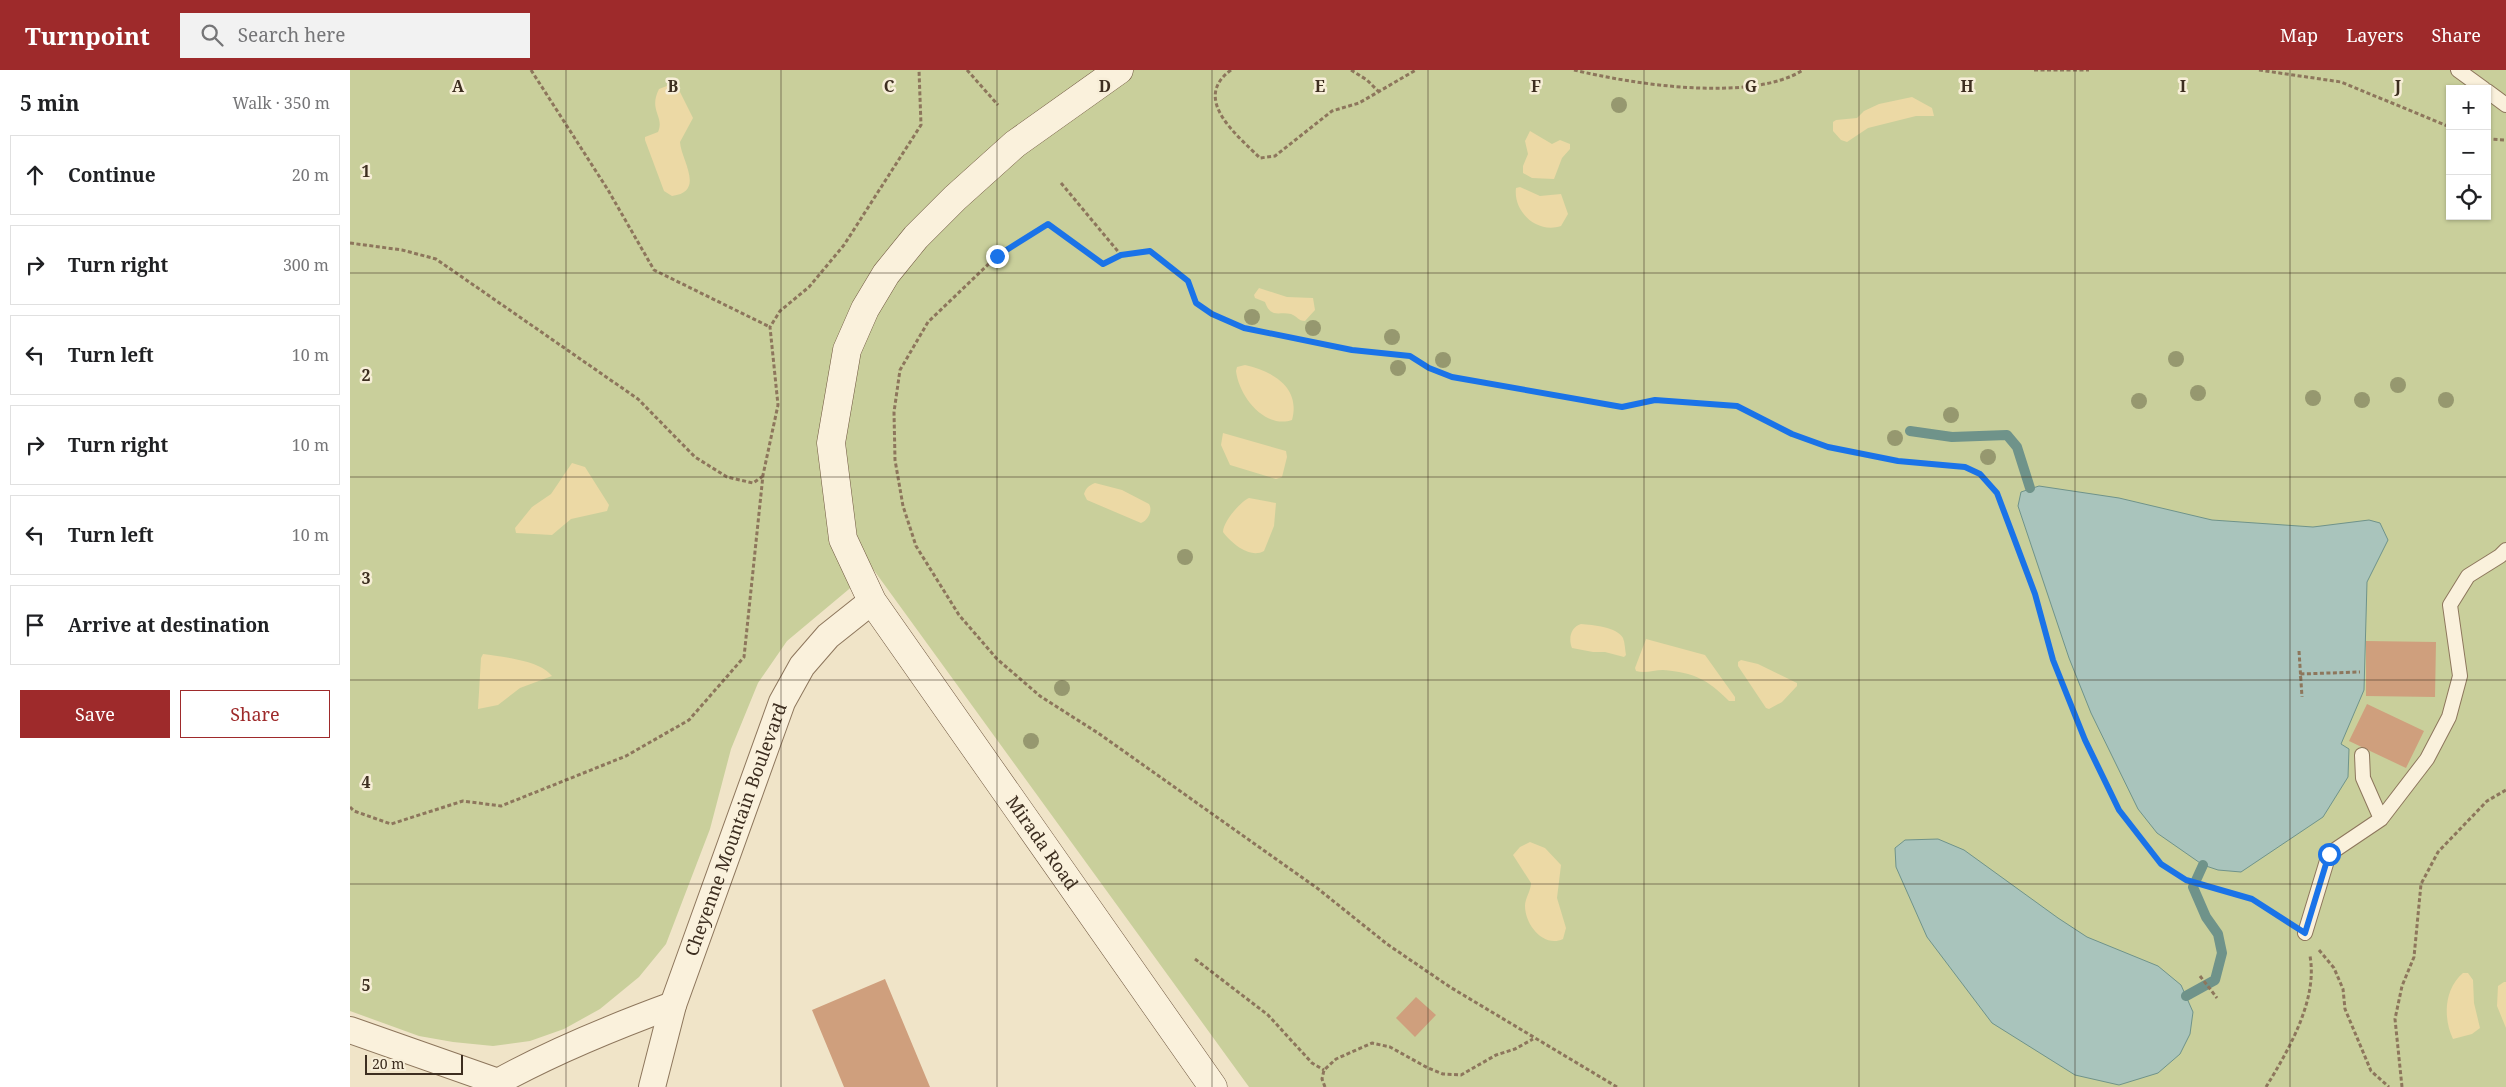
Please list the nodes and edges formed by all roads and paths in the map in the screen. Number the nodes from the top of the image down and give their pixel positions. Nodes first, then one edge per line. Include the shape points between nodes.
1 (531, 70) edge
2 (920, 70) edge
3 (967, 70) edge
4 (1118, 70) edge
5 (1231, 70) edge
6 (1351, 70) edge
7 (1416, 70) edge
8 (1574, 70) edge
9 (1803, 70) edge
10 (2034, 70) edge
11 (2089, 70) edge
12 (2259, 70) edge
13 (2458, 70) edge
14 (2479, 85) edge
15 (1379, 92) junction
16 (2491, 94) edge
17 (998, 105) dead end
18 (2506, 105) edge
19 (2446, 125) edge
20 (2491, 139) edge
21 (2506, 140) edge
22 (1061, 183) dead end
23 (350, 243) edge
24 (1121, 255) junction
25 (770, 327) junction
26 (763, 476) junction
27 (2506, 550) edge
28 (872, 601) junction
29 (2299, 651) dead end
30 (2360, 672) dead end
31 (2300, 674) junction
32 (2302, 696) dead end
33 (2362, 754) dead end
34 (2506, 790) edge
35 (350, 807) edge
36 (2381, 819) junction
37 (2305, 933) junction
38 (1194, 959) dead end
39 (2200, 976) dead end
40 (2217, 998) dead end
41 (673, 1006) junction
42 (350, 1030) edge
43 (1533, 1039) junction
44 (1324, 1070) junction
45 (500, 1085) edge
46 (652, 1087) edge
47 (1213, 1087) edge
48 (1325, 1087) edge
49 (1617, 1087) edge
50 (2266, 1087) edge
51 (2389, 1087) edge
52 (2402, 1087) edge

1 - 25 path via 608,190 654,270
2 - 25 path via 921,125 844,244 809,287 780,311
3 - 17 path
4 - 28 street, Mirada Road via 1015,144 916,237 886,274 847,350 831,443 843,539
5 - 15 path via 1221,77 1216,108 1225,124 1260,158 1275,156 1332,111 1359,103
6 - 15 path
7 - 15 path
8 - 9 path via 1692,89 1753,85 1792,77
10 - 11 path
12 - 19 path via 2341,82
13 - 14 lane
16 - 18 lane
20 - 21 path
22 - 24 path
23 - 26 path via 402,250 436,259 638,399 695,457 727,477 753,483
24 - 37 path via 1150,251 1188,281 1196,303 1244,328 1352,350 1410,356 1452,377 1622,407 1655,400 1737,406 1792,434 1828,447 1898,461 1965,467 1980,474 1997,493 2035,594 2053,660 2085,740 2119,810 2161,864 2186,880 2252,899
24 - 43 path via 1103,264 1048,224 997,256 928,322 900,370 894,412 895,460 903,506 916,546 959,616 996,659 1040,696 1098,733 1317,888 1395,949
25 - 26 path via 778,405
26 - 35 path via 744,657 689,720 626,756 501,806 463,801 391,824
27 - 36 lane via 2468,576 2450,606 2460,676 2450,717 2426,759
28 - 41 street, Cheyenne Mountain Boulevard via 828,636 802,666 782,702
28 - 47 street, Mirada Road
29 - 31 path
30 - 31 path
31 - 32 path
33 - 36 lane via 2363,778
34 - 52 path via 2487,801 2438,852 2421,884 2414,957 2402,986 2395,1019
36 - 37 lane via 2329,854
37 - 50 path via 2312,966 2304,1010 2292,1044
37 - 51 path via 2334,968 2343,989 2345,1009 2371,1071
38 - 44 path via 1268,1015 1312,1063
39 - 40 path
41 - 45 street via 619,1024 536,1061
41 - 46 street, Cheyenne Mountain Boulevard
42 - 45 street
43 - 44 path via 1496,1055 1461,1076 1443,1074 1390,1047 1372,1043 1336,1059
43 - 49 path
44 - 48 path via 1322,1079

